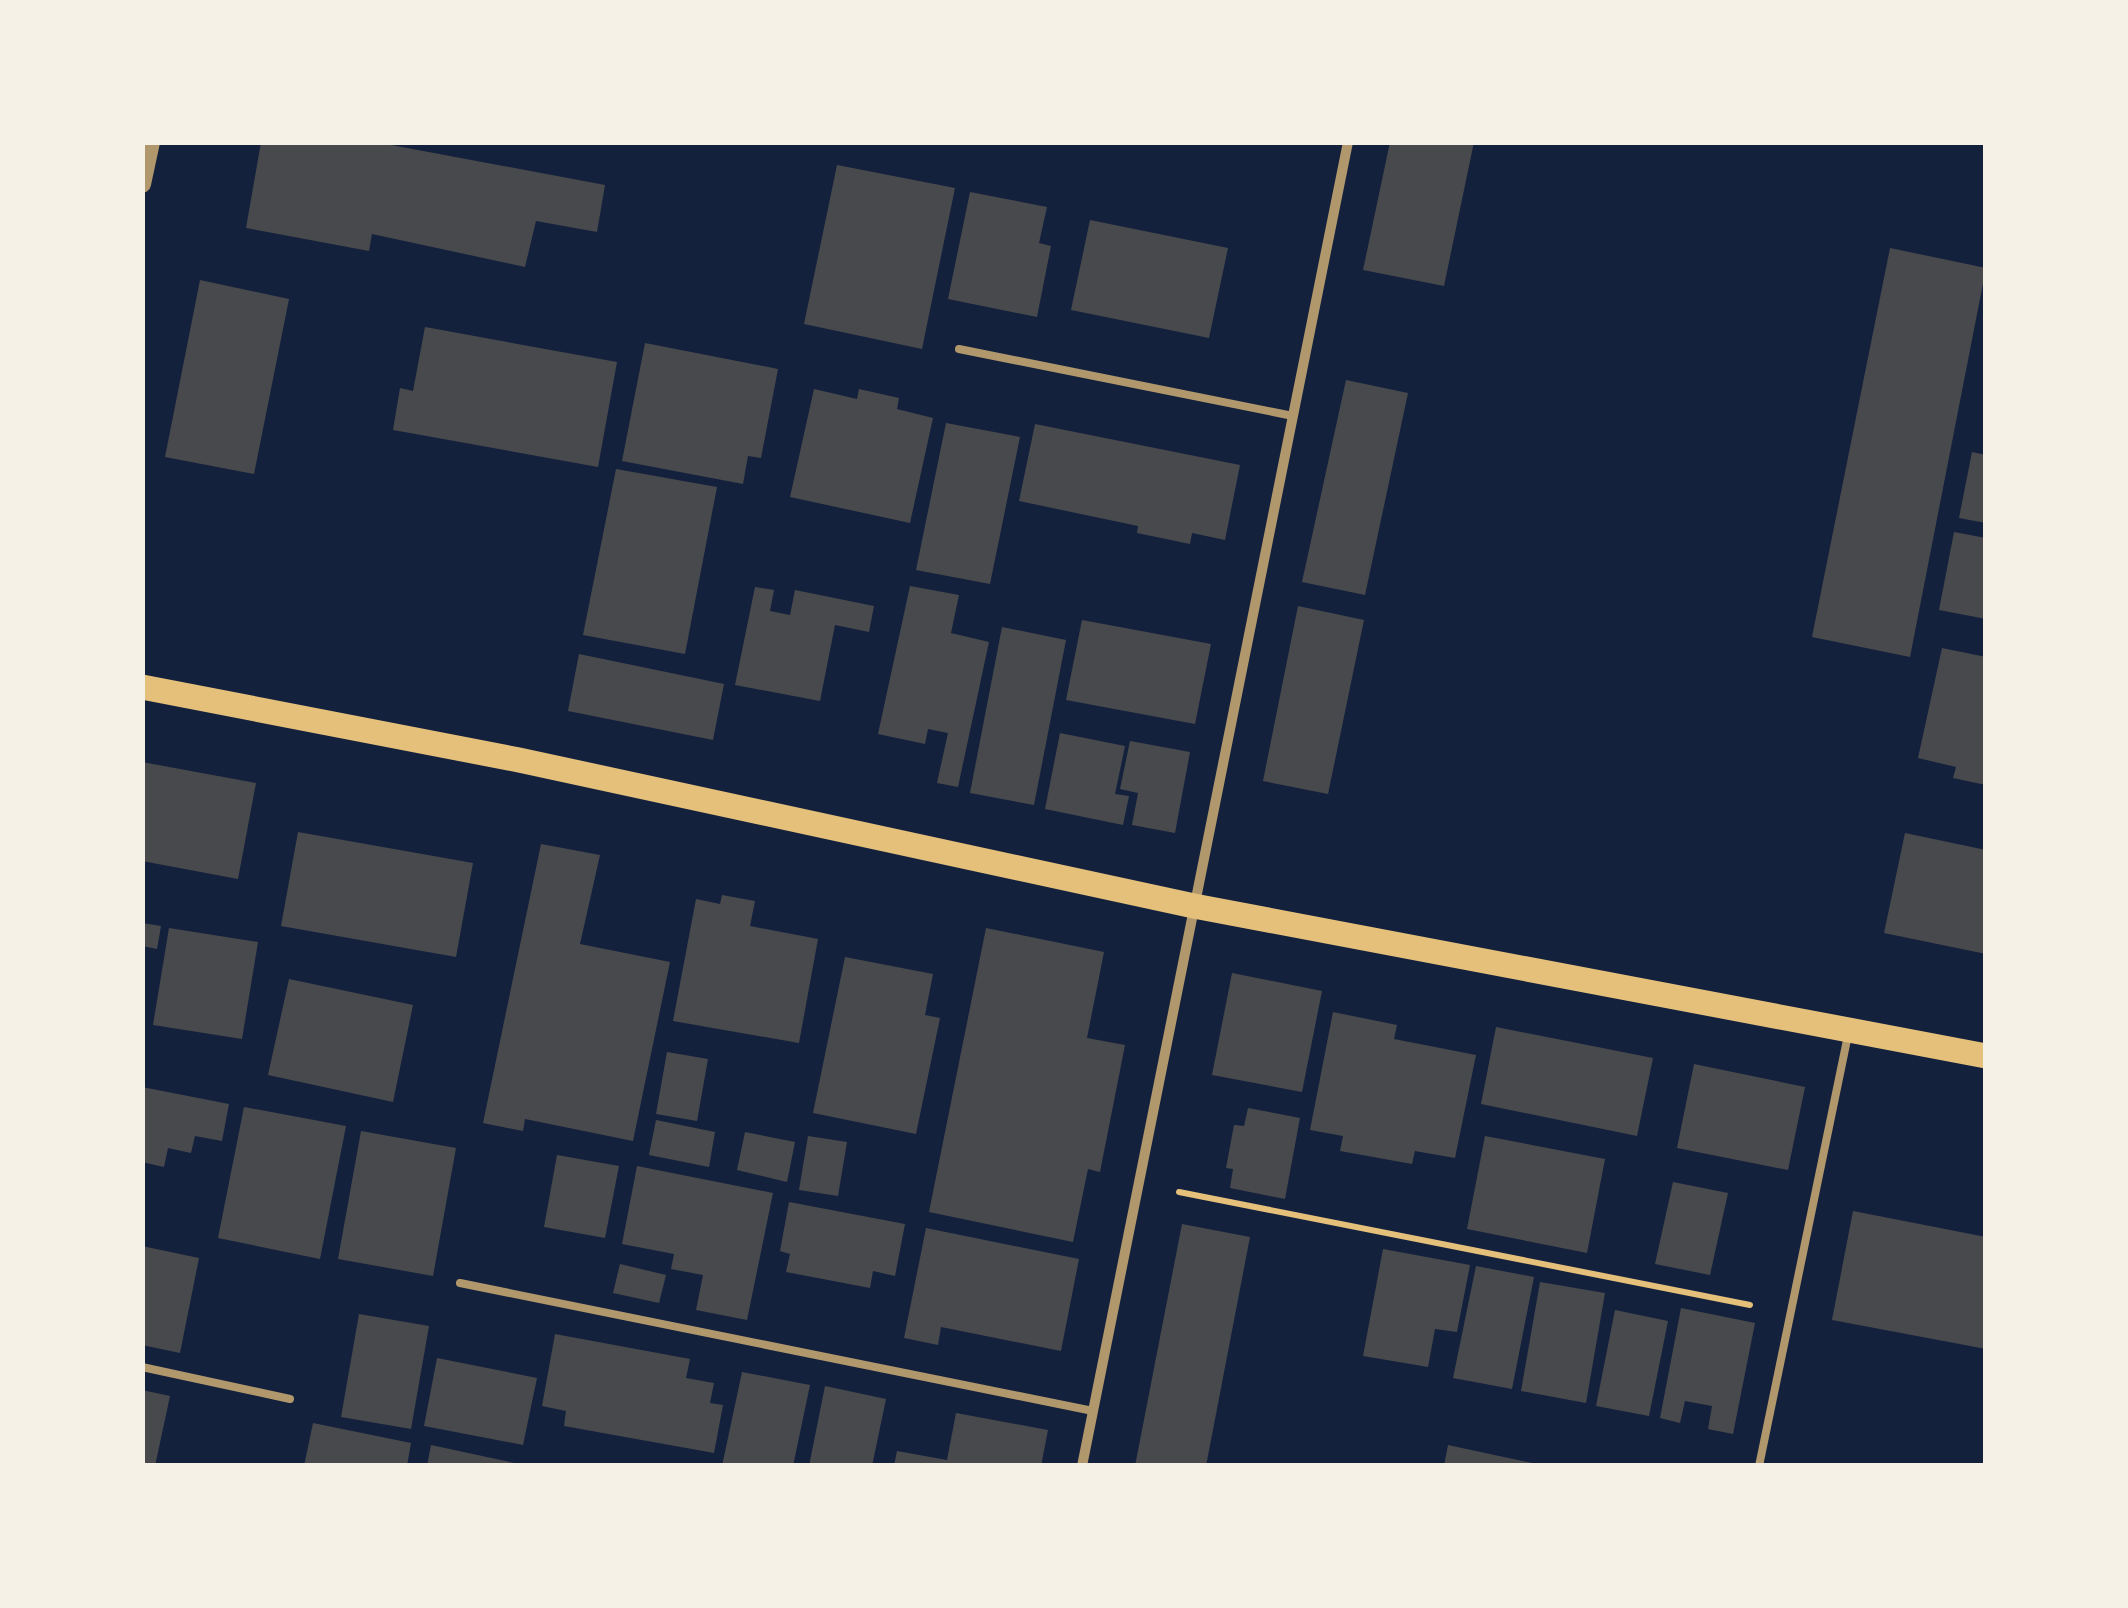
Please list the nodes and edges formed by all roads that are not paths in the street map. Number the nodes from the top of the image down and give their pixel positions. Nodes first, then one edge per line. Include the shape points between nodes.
1 (151, 142) edge
2 (1348, 142) edge
3 (142, 184) edge
4 (959, 349) dead end
5 (1293, 416) junction
6 (142, 686) edge
7 (1194, 906) junction
8 (1848, 1031) junction
9 (1986, 1056) edge
10 (460, 1283) dead end
11 (142, 1366) edge
12 (290, 1398) dead end
13 (1093, 1411) junction
14 (1082, 1466) edge
15 (1758, 1466) edge

1 - 3 street
2 - 5 street
4 - 5 lane
5 - 7 street
6 - 7 main road
7 - 8 main road
7 - 13 street
8 - 9 main road
8 - 15 lane
10 - 13 lane
11 - 12 lane
13 - 14 street

